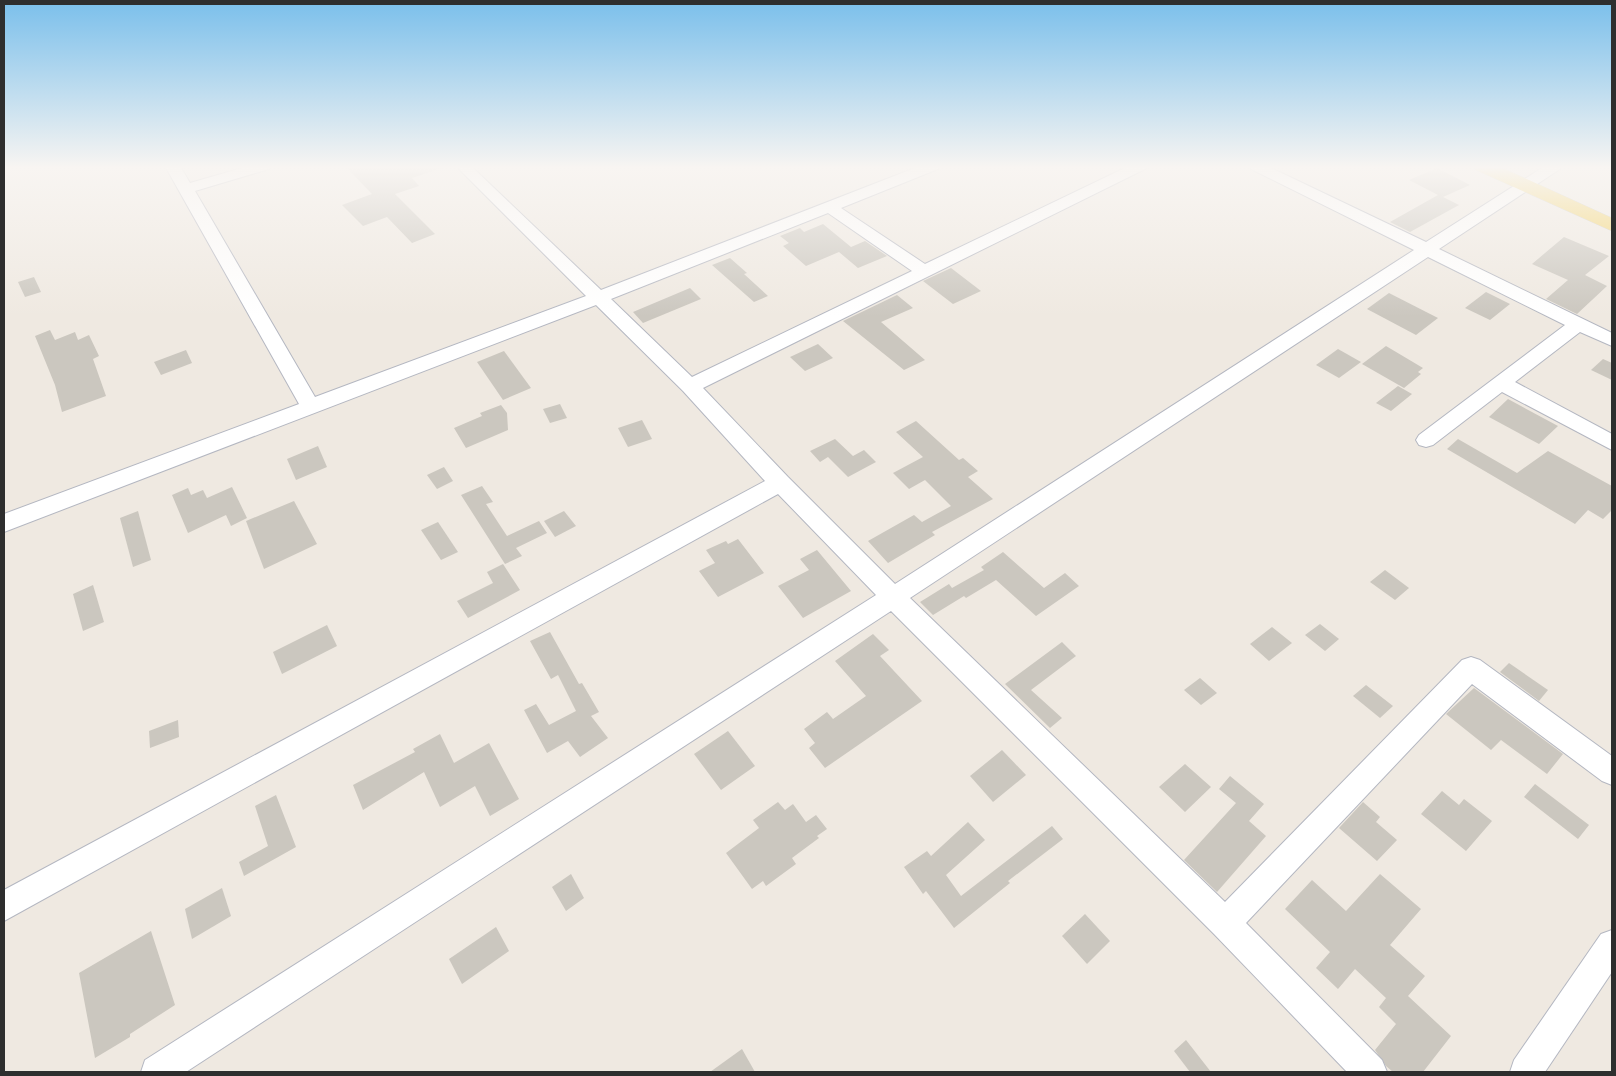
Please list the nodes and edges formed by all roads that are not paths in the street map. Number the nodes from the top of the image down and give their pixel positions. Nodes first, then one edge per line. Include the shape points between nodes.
1 (201, 216) edge
2 (514, 216) edge
3 (806, 216) edge
4 (844, 216) edge
5 (1036, 216) edge
6 (1358, 216) edge
7 (1478, 216) edge
8 (1594, 216) edge
9 (1612, 224) edge
10 (1427, 250) junction
11 (924, 271) junction
12 (597, 298) junction
13 (1578, 324) junction
14 (1612, 340) edge
15 (1500, 383) junction
16 (690, 386) junction
17 (310, 406) junction
18 (1426, 440) dead end
19 (1612, 443) edge
20 (780, 482) junction
21 (4, 523) edge
22 (893, 597) junction
23 (1612, 772) edge
24 (4, 906) edge
25 (1225, 923) junction
26 (1612, 945) edge
27 (157, 1072) edge
28 (1370, 1072) edge
29 (1526, 1072) edge

1 - 17 street
2 - 12 street
3 - 12 street
4 - 11 street
5 - 11 street
6 - 10 street
7 - 10 street
8 - 9 main road
10 - 13 street
10 - 22 street
11 - 16 street
12 - 16 street
12 - 17 street
13 - 14 street
13 - 15 street
15 - 18 street
15 - 19 street
16 - 20 street
17 - 21 street
20 - 22 street
20 - 24 street
22 - 25 street
22 - 27 street
23 - 25 street via 1471,668
25 - 28 street
26 - 29 street

